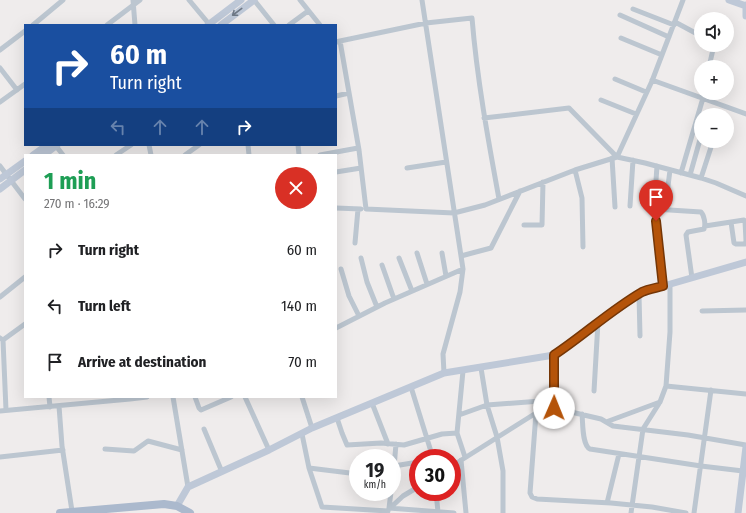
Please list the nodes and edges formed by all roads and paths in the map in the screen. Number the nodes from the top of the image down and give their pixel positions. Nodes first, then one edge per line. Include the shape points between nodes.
1 (63, 0) edge
2 (140, 0) edge
3 (189, 0) edge
4 (241, 0) edge
5 (254, 0) edge
6 (300, 0) edge
7 (422, 0) edge
8 (683, 0) edge
9 (729, 0) edge
10 (134, 2) edge
11 (746, 6) edge
12 (633, 9) dead end
13 (308, 11) junction
14 (620, 15) dead end
15 (746, 16) edge
16 (426, 23) junction
17 (33, 24) edge
18 (108, 24) edge
19 (135, 24) edge
20 (208, 24) edge
21 (210, 24) edge
22 (222, 24) edge
23 (273, 24) edge
24 (290, 24) edge
25 (319, 24) edge
26 (674, 24) junction
27 (24, 32) edge
28 (694, 33) edge
29 (669, 37) junction
30 (621, 38) dead end
31 (338, 42) edge
32 (0, 50) edge
33 (662, 55) junction
34 (0, 68) edge
35 (615, 79) dead end
36 (652, 80) junction
37 (24, 85) edge
38 (17, 90) junction
39 (646, 92) junction
40 (349, 93) junction
41 (694, 93) edge
42 (337, 96) edge
43 (601, 100) dead end
44 (712, 100) edge
45 (0, 102) edge
46 (636, 114) junction
47 (746, 114) edge
48 (484, 118) junction
49 (694, 127) edge
50 (46, 146) edge
51 (56, 146) edge
52 (130, 146) edge
53 (197, 146) edge
54 (358, 148) junction
55 (698, 148) edge
56 (711, 148) edge
57 (34, 154) edge
58 (45, 154) edge
59 (118, 154) edge
60 (186, 154) edge
61 (325, 154) edge
62 (617, 157) junction
63 (612, 158) junction
64 (633, 160) junction
65 (24, 162) edge
66 (446, 162) junction
67 (0, 166) edge
68 (657, 166) junction
69 (361, 168) junction
70 (407, 168) dead end
71 (575, 170) junction
72 (670, 170) junction
73 (24, 171) edge
74 (337, 172) edge
75 (681, 173) junction
76 (690, 175) junction
77 (3, 177) edge
78 (701, 178) junction
79 (11, 181) junction
80 (543, 182) junction
81 (0, 189) edge
82 (520, 191) junction
83 (746, 196) edge
84 (24, 198) edge
85 (499, 199) junction
86 (630, 206) dead end
87 (615, 207) dead end
88 (337, 208) edge
89 (358, 209) junction
90 (366, 209) junction
91 (665, 210) junction
92 (454, 213) junction
93 (656, 221) dead end
94 (731, 222) junction
95 (524, 225) dead end
96 (705, 226) junction
97 (355, 244) dead end
98 (583, 247) dead end
99 (442, 252) dead end
100 (416, 253) dead end
101 (461, 256) junction
102 (361, 258) dead end
103 (399, 258) dead end
104 (746, 262) edge
105 (382, 265) dead end
106 (341, 269) dead end
107 (463, 269) junction
108 (446, 276) junction
109 (24, 278) edge
110 (692, 278) junction
111 (427, 284) junction
112 (670, 284) junction
113 (663, 286) junction
114 (412, 291) junction
115 (639, 295) junction
116 (0, 297) edge
117 (394, 299) junction
118 (377, 307) junction
119 (746, 310) edge
120 (702, 311) dead end
121 (359, 316) junction
122 (598, 322) junction
123 (24, 325) edge
124 (337, 327) edge
125 (640, 336) dead end
126 (2, 339) edge
127 (554, 355) junction
128 (481, 368) junction
129 (463, 370) junction
130 (444, 374) junction
131 (666, 386) junction
132 (411, 387) junction
133 (711, 390) junction
134 (594, 391) dead end
135 (746, 394) edge
136 (49, 398) edge
137 (130, 398) edge
138 (173, 398) edge
139 (195, 398) edge
140 (229, 398) edge
141 (245, 398) edge
142 (302, 398) edge
143 (554, 400) junction
144 (660, 402) junction
145 (372, 403) junction
146 (487, 405) junction
147 (58, 406) junction
148 (50, 407) junction
149 (554, 408) junction
150 (3, 411) edge
151 (536, 413) junction
152 (582, 414) junction
153 (459, 415) junction
154 (337, 418) junction
155 (606, 422) junction
156 (312, 428) junction
157 (204, 429) dead end
158 (643, 430) junction
159 (457, 433) junction
160 (302, 434) junction
161 (497, 437) junction
162 (705, 438) junction
163 (428, 439) junction
164 (388, 444) junction
165 (396, 444) junction
166 (746, 446) edge
167 (105, 449) dead end
168 (396, 449) edge
169 (431, 449) edge
170 (63, 450) junction
171 (182, 450) junction
172 (269, 450) junction
173 (619, 454) junction
174 (0, 457) edge
175 (639, 457) junction
176 (463, 459) junction
177 (701, 466) junction
178 (309, 468) junction
179 (743, 471) junction
180 (222, 472) junction
181 (349, 473) edge
182 (188, 487) junction
183 (409, 493) edge
184 (390, 501) edge
185 (437, 501) edge
186 (607, 502) junction
187 (631, 505) junction
188 (177, 506) junction
189 (72, 511) junction
190 (388, 511) edge
191 (438, 512) junction
192 (60, 513) edge
193 (189, 513) edge
194 (454, 513) edge
195 (466, 513) edge
196 (504, 513) edge
197 (631, 513) edge
198 (686, 513) edge
199 (694, 513) edge
200 (738, 513) edge

1 - 17 street
2 - 10 street
3 - 20 street
4 - 21 street
5 -> 22 street
5 - 23 street
6 - 13 street
7 - 16 street
8 - 26 street
9 - 11 street
10 - 18 street
10 - 19 street
11 - 15 street
12 - 26 street
13 - 24 street
13 - 25 street
14 - 29 street
16 - 31 street
16 - 48 street via 472,18
16 - 66 street
26 - 28 street
26 - 29 street
27 - 32 street
29 - 33 street
30 - 33 street
31 - 40 street
33 - 36 street
34 - 38 street
35 - 39 street
36 - 39 street
36 - 41 street
37 - 38 street
38 - 45 street
39 - 46 street
40 - 42 street
40 - 54 street
43 - 46 street
44 - 47 street
46 - 62 street
48 - 62 street via 569,108
48 - 85 street
49 - 75 street
50 - 57 street
51 - 58 street
52 - 59 street
53 - 60 street
54 - 61 street
54 - 69 street
55 - 76 street
56 - 78 street
62 - 63 street
62 - 64 street
63 - 71 street
63 - 87 street
64 - 68 street
64 - 86 street
65 - 77 street
66 - 70 street
66 - 92 street
67 - 77 street
68 - 72 street
68 - 91 street via 653,206 655,209
69 - 74 street
69 - 90 street
71 - 80 street
71 - 98 street via 582,198
72 - 75 street
72 - 91 street
73 - 79 street
75 - 76 street
76 - 78 street
77 - 79 street
78 - 83 street
79 - 81 street
79 - 84 street
80 - 82 street
80 - 95 street via 542,225
82 - 85 street
82 - 101 street via 491,248
85 - 92 street
88 - 89 street
89 - 90 street
89 - 97 street
90 - 92 street
91 - 96 street via 700,212
92 - 101 street
93 - 113 street
94 - 94 street via 734,243 745,244 746,221
94 - 96 street
96 - 110 street via 702,230 688,232 686,235
99 - 108 street
100 - 111 street
101 - 107 street
102 - 118 street
103 - 114 street
104 - 110 street
105 - 117 street
106 - 121 street via 349,296
107 - 108 street
107 - 130 street via 460,292 443,354
108 - 111 street
109 - 116 street
110 - 112 street
111 - 114 street
112 - 113 street
112 - 131 street
113 - 115 street
114 - 117 street
115 - 122 street
115 - 125 street
117 - 118 street
118 - 121 street
119 - 120 street
121 - 124 street
122 - 127 street
122 - 134 street
123 - 126 street
126 - 150 street
127 - 128 street
127 - 143 street
128 - 129 street
128 - 146 street
129 - 130 street
129 - 153 street
130 - 132 street
131 - 133 street
131 - 144 street
132 - 145 street
132 - 163 street
133 - 135 street
133 - 162 street
136 - 148 street
137 - 147 street
138 - 171 street
139 - 140 street via 201,410
141 - 172 street
142 - 156 street
143 - 146 street
143 - 149 street
144 - 155 street
144 - 158 street
145 - 154 street
145 - 164 street
146 - 153 street
146 - 161 street
147 - 148 street
147 - 170 street
148 - 150 street
149 - 151 street
149 - 152 street
151 - 161 street
151 - 186 street via 530,493 532,497
152 - 155 street
152 - 173 street via 585,443 588,448
153 - 159 street
154 - 156 street
154 - 164 street via 347,445
155 - 158 street via 613,426
156 - 160 street
157 - 180 street
158 - 162 street
158 - 175 street
159 - 163 street via 442,434
159 - 176 street
160 - 172 street
160 - 178 street
161 - 176 street
161 - 196 street via 503,471
162 - 166 street
162 - 177 street
163 - 165 street via 404,445
163 - 169 street
164 - 165 street
165 - 168 street
166 - 179 street
167 - 171 street via 134,451 148,441
170 - 174 street
170 - 189 street
171 - 182 street
172 - 180 street
173 - 175 street
173 - 186 street
175 - 177 street
175 - 187 street
176 - 195 street
177 - 179 street
177 - 199 street
178 - 181 street
178 - 190 street via 322,507
179 - 200 street
180 - 182 street
182 - 188 street
183 - 190 street
184 - 190 street
185 - 191 street
186 - 187 street
187 - 197 street
187 - 198 street
188 - 189 main road via 164,504
188 - 193 main road
189 - 192 main road
190 - 191 street
191 - 194 street

